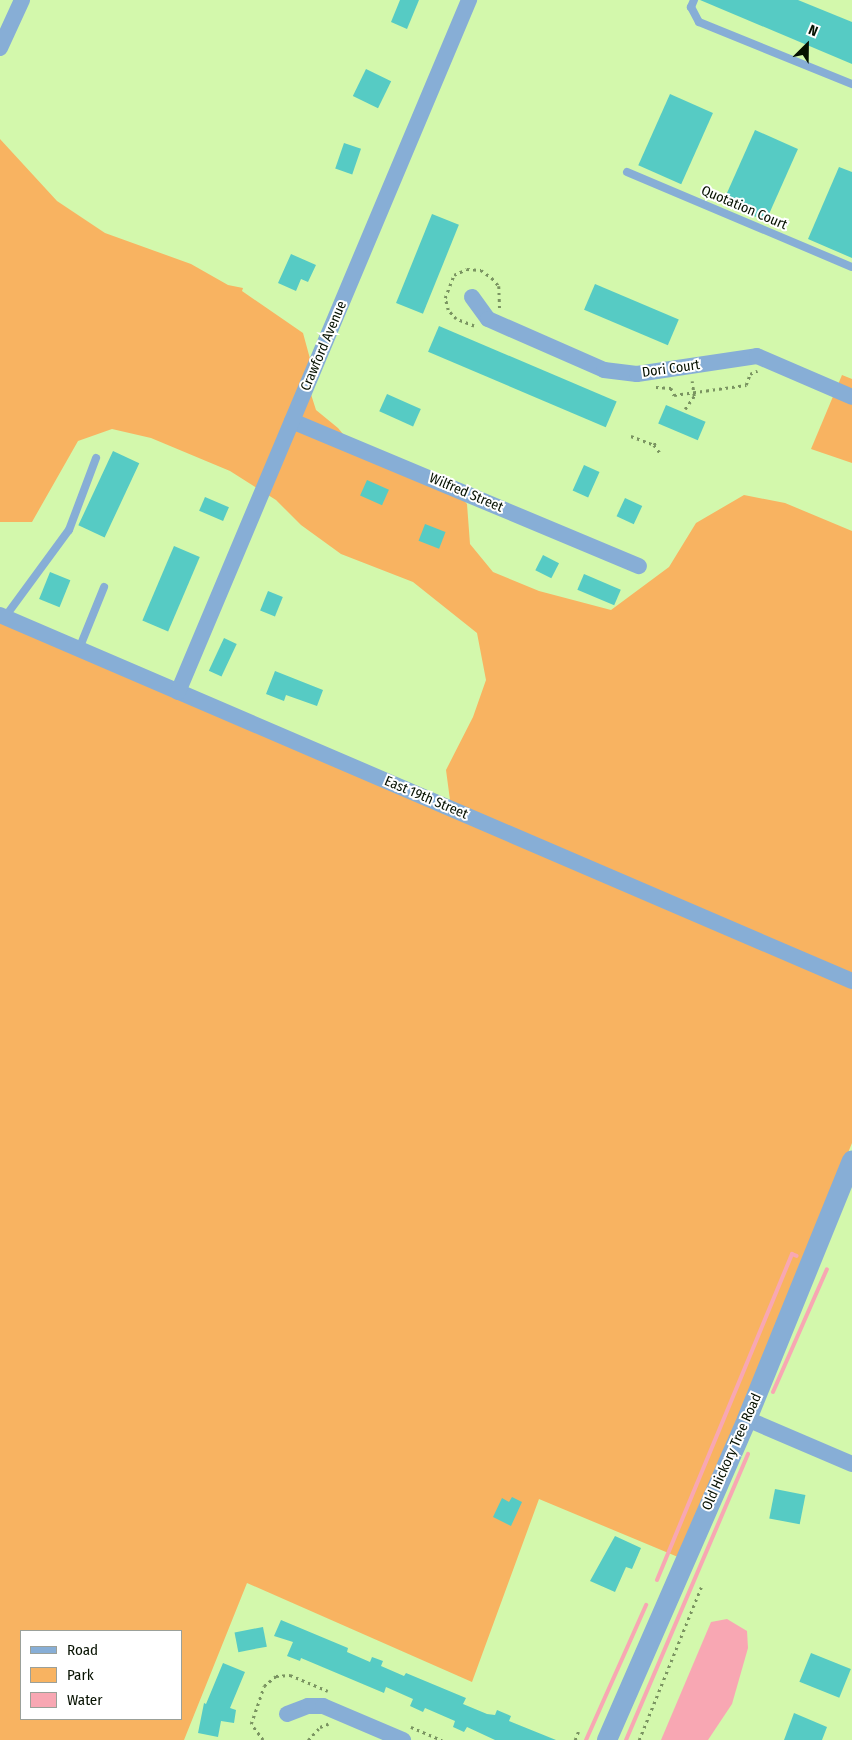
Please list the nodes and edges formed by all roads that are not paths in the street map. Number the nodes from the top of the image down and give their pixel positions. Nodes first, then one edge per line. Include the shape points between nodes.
1 (22, 0) edge
2 (470, 0) edge
3 (694, 0) edge
4 (0, 48) edge
5 (852, 84) edge
6 (627, 172) dead end
7 (852, 268) edge
8 (472, 297) dead end
9 (852, 397) edge
10 (292, 421) junction
11 (96, 458) dead end
12 (639, 566) dead end
13 (104, 587) dead end
14 (3, 616) edge
15 (79, 649) junction
16 (178, 692) junction
17 (852, 981) edge
18 (852, 1161) edge
19 (747, 1420) junction
20 (852, 1464) edge
21 (287, 1714) dead end
22 (402, 1740) edge
23 (607, 1740) edge

1 - 4 street
2 - 10 street, Crawford Avenue
3 - 5 lane via 691,7 699,22
6 - 7 lane, Quotation Court
8 - 9 street, Dori Court via 488,318 604,370 636,374 757,356
10 - 12 street, Wilfred Street
10 - 16 street, Crawford Avenue
11 - 14 lane via 69,530
13 - 15 lane
14 - 15 street, East 19th Street
15 - 16 street, East 19th Street
16 - 17 street, East 19th Street
18 - 19 street, Old Hickory Tree Road
19 - 20 street
19 - 23 street, Old Hickory Tree Road
21 - 22 street via 308,1706 323,1706

